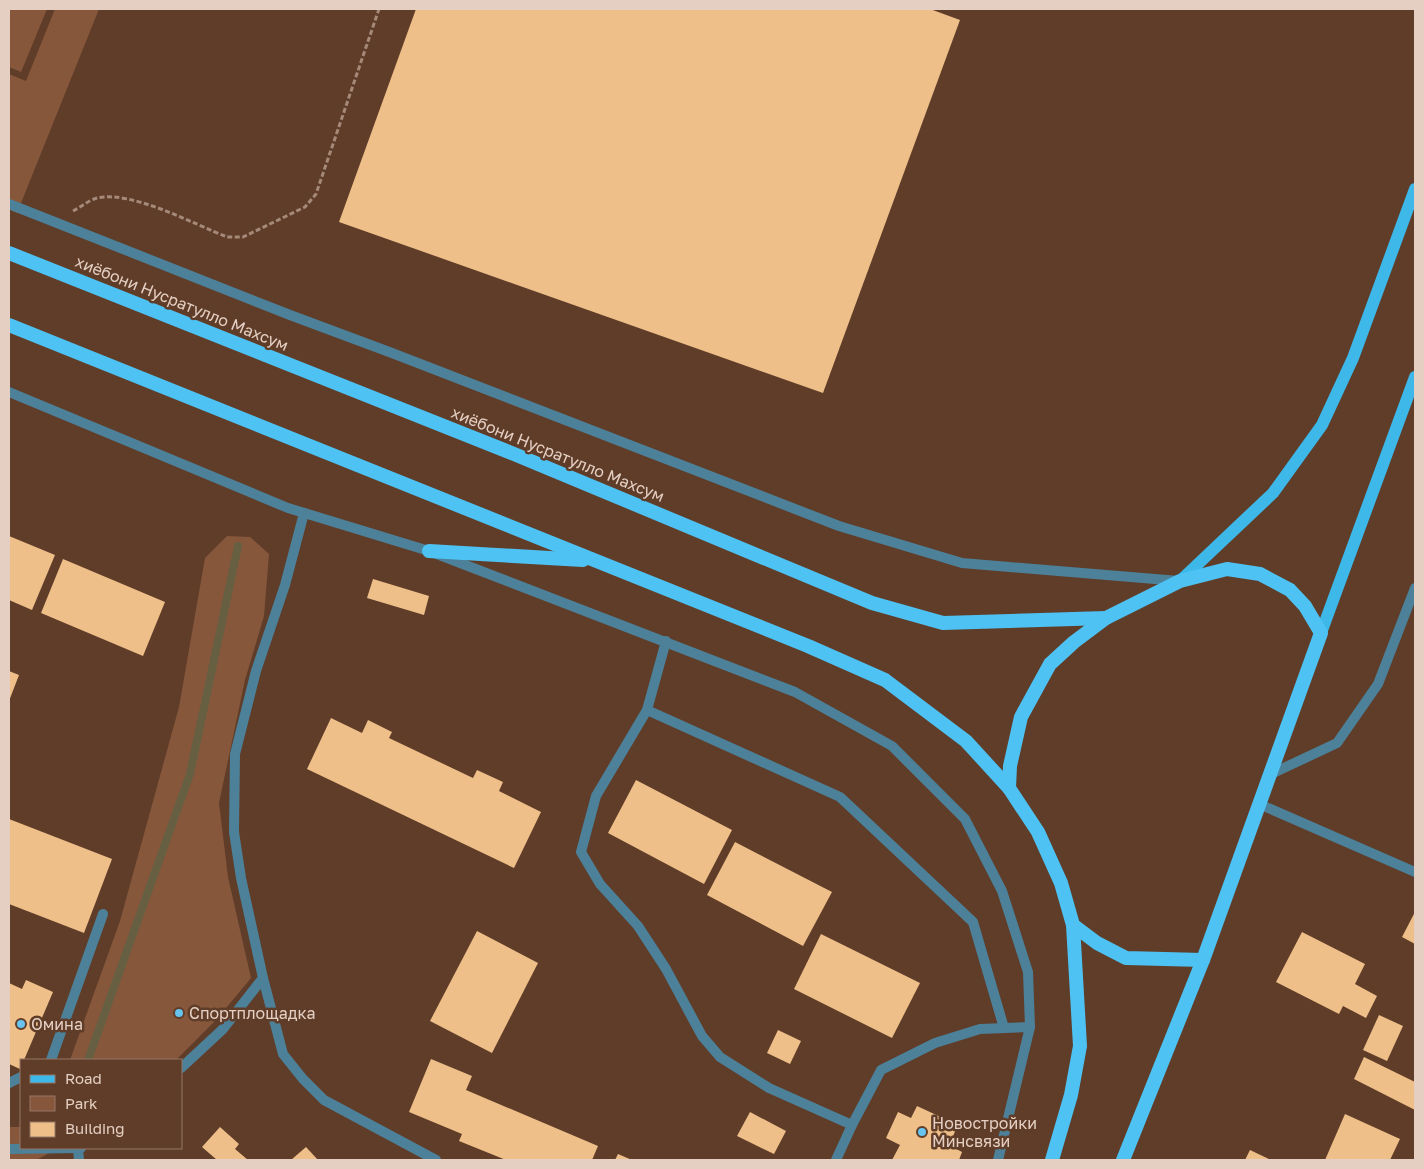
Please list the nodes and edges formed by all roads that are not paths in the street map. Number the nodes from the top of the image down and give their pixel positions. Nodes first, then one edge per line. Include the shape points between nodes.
1 (1415, 189) edge
2 (9, 204) edge
3 (9, 253) edge
4 (9, 325) edge
5 (1415, 377) edge
6 (9, 392) edge
7 (304, 513) junction
8 (429, 551) junction
9 (596, 561) junction
10 (1180, 581) junction
11 (1415, 588) edge
12 (1106, 618) junction
13 (1321, 633) junction
14 (666, 641) junction
15 (647, 710) junction
16 (1271, 774) junction
17 (1009, 788) junction
18 (1259, 804) junction
19 (1415, 872) edge
20 (103, 914) dead end
21 (1074, 925) junction
22 (1203, 960) junction
23 (263, 978) junction
24 (1030, 1027) junction
25 (1004, 1028) junction
26 (51, 1059) edge
27 (182, 1067) edge
28 (852, 1125) junction
29 (9, 1149) edge
30 (80, 1149) edge
31 (80, 1160) edge
32 (436, 1160) edge
33 (836, 1160) edge
34 (998, 1160) edge
35 (1052, 1160) edge
36 (1123, 1160) edge

1 - 10 main road via 1353,358 1322,425 1273,493
2 - 10 street via 290,316 838,526 962,563
3 - 12 highway, хиёбони Нусратулло Махсум via 505,450 872,603 943,623
4 - 9 highway
5 - 13 main road
6 - 7 street
7 - 8 street
7 - 23 street via 285,585 256,671 235,754 234,832
8 - 9 highway
8 - 14 street
9 - 17 highway via 885,680 966,741
10 - 12 highway
10 - 13 highway via 1227,569 1260,574 1290,590 1305,606
11 - 16 street via 1378,684 1337,743
12 - 17 highway via 1050,664 1021,717 1010,766
13 - 16 highway
14 - 15 street
14 - 24 street via 795,692 892,746 965,819 1002,891 1028,972
15 - 25 street via 840,797 973,922
15 - 28 street via 596,796 581,852 600,884 638,926 666,969 702,1036 720,1057 769,1088
16 - 18 highway
17 - 21 highway via 1038,832 1061,883
18 - 19 street
18 - 22 highway
20 - 26 street
21 - 22 highway via 1097,943 1126,958
21 - 35 highway via 1080,1046 1071,1095
22 - 36 highway
23 - 27 street via 223,1029
23 - 32 street via 283,1054 303,1079 324,1100
24 - 25 street
24 - 34 street
25 - 28 street via 980,1029 935,1042 881,1070
28 - 33 street
29 - 30 street
30 - 31 street

